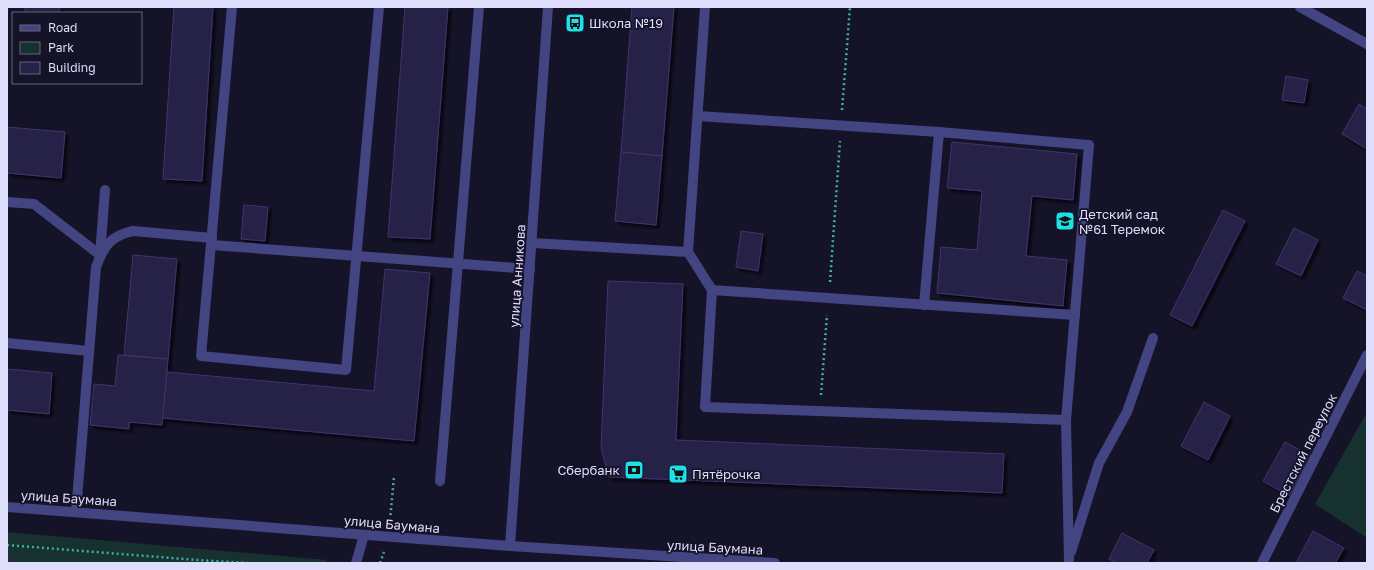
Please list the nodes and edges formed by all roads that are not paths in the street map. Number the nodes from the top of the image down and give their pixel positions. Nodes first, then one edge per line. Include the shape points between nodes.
1 (232, 7) edge
2 (379, 7) edge
3 (479, 7) edge
4 (548, 7) edge
5 (705, 7) edge
6 (1300, 7) edge
7 (1367, 44) edge
8 (698, 116) junction
9 (939, 132) junction
10 (105, 190) dead end
11 (7, 202) edge
12 (212, 241) junction
13 (532, 243) junction
14 (688, 252) junction
15 (100, 255) junction
16 (356, 256) junction
17 (458, 264) junction
18 (530, 269) junction
19 (712, 290) junction
20 (924, 305) junction
21 (1075, 315) junction
22 (1153, 338) dead end
23 (7, 343) edge
24 (89, 351) junction
25 (1367, 355) edge
26 (1066, 420) junction
27 (440, 481) dead end
28 (7, 507) edge
29 (76, 512) junction
30 (364, 535) junction
31 (510, 546) junction
32 (640, 559) edge
33 (1068, 562) edge
34 (356, 563) edge
35 (775, 563) edge
36 (1262, 563) edge

1 - 12 street
2 - 16 street
3 - 17 street
4 - 13 street, улица Анникова
5 - 8 street
6 - 7 street
8 - 9 street
8 - 14 street
9 - 20 street
9 - 21 street via 1089,145
10 - 15 street
11 - 15 street via 34,204
12 - 15 street via 133,231 120,234
12 - 16 street
12 - 16 street via 201,356 346,370
13 - 14 street
13 - 18 street, улица Анникова
14 - 19 street
15 - 24 street via 96,267
16 - 17 street
17 - 18 street
17 - 27 street
18 - 31 street, улица Анникова
19 - 20 street
19 - 26 street via 705,407
20 - 21 street
21 - 26 street
22 - 33 street via 1127,412 1099,463
23 - 24 street
24 - 29 street
25 - 36 street, Брестский переулок
26 - 33 street
28 - 29 street, улица Баумана
29 - 30 street, улица Баумана
30 - 31 street, улица Баумана
30 - 34 street
31 - 32 street, улица Баумана
32 - 35 street, улица Баумана

